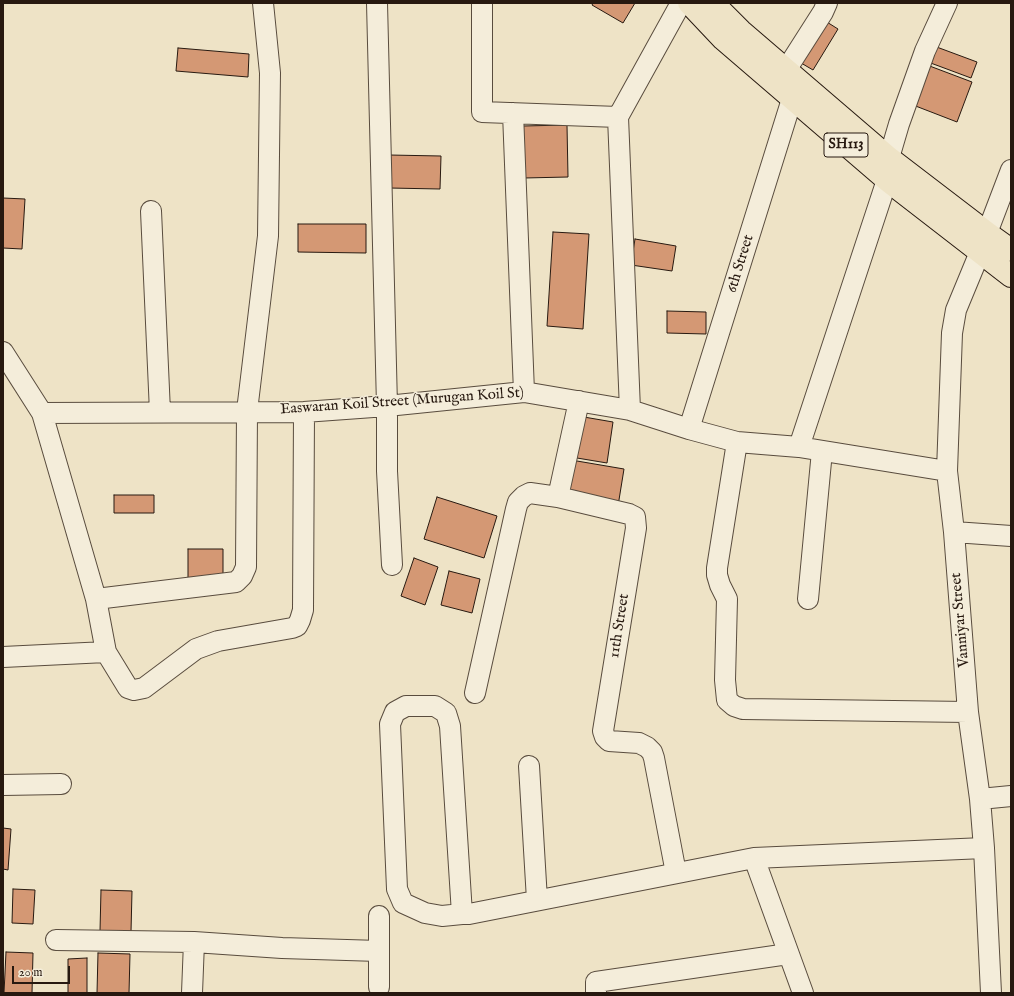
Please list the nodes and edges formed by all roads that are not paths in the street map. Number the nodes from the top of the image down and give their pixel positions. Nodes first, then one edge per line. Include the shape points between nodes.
1 (263, 3) edge
2 (377, 3) edge
3 (482, 3) edge
4 (688, 3) edge
5 (713, 3) edge
6 (827, 3) edge
7 (947, 3) edge
8 (786, 70) junction
9 (792, 99) junction
10 (513, 113) junction
11 (618, 117) junction
12 (889, 158) junction
13 (1011, 170) edge
14 (887, 180) junction
15 (151, 211) dead end
16 (984, 243) junction
17 (1011, 250) edge
18 (1011, 276) edge
19 (3, 352) edge
20 (524, 392) junction
21 (579, 401) junction
22 (387, 406) junction
23 (630, 410) junction
24 (247, 411) junction
25 (160, 412) junction
26 (304, 412) junction
27 (42, 413) junction
28 (689, 429) junction
29 (736, 442) junction
30 (799, 447) junction
31 (822, 451) junction
32 (947, 472) junction
33 (558, 497) junction
34 (954, 532) junction
35 (1011, 536) edge
36 (392, 565) dead end
37 (96, 599) junction
38 (808, 599) dead end
39 (106, 652) junction
40 (3, 657) edge
41 (475, 693) dead end
42 (968, 712) junction
43 (529, 766) dead end
44 (61, 784) dead end
45 (3, 785) edge
46 (1011, 796) edge
47 (980, 798) junction
48 (984, 848) junction
49 (754, 858) junction
50 (676, 872) junction
51 (537, 900) junction
52 (462, 914) junction
53 (379, 916) dead end
54 (56, 940) dead end
55 (194, 942) junction
56 (379, 951) junction
57 (788, 954) junction
58 (379, 987) dead end
59 (192, 993) edge
60 (596, 993) edge
61 (802, 993) edge
62 (991, 993) edge

1 - 24 street via 270,73 268,236
2 - 22 street
3 - 10 street via 482,112
4 - 9 main road, SH113
4 - 11 street
5 - 8 main road, SH113
6 - 8 street
7 - 12 street via 925,51
8 - 12 main road, SH113
9 - 14 main road, SH113
9 - 28 street, 6th Street
10 - 11 street
10 - 20 street
11 - 23 street
12 - 16 main road, SH113
13 - 16 street, Vanniyar Street
14 - 16 main road, SH113
14 - 30 street
15 - 25 street
16 - 17 main road, SH113
16 - 18 main road, SH113
16 - 32 street, Vanniyar Street via 956,310 952,333
19 - 27 street
20 - 21 street, Easwaran Koil Street (Murugan Koil St)
20 - 22 street, Easwaran Koil Street (Murugan Koil St)
21 - 23 street, Easwaran Koil Street (Murugan Koil St)
21 - 33 street
22 - 26 street, Easwaran Koil Street (Murugan Koil St)
22 - 36 street via 387,470
23 - 28 street, Easwaran Koil Street (Murugan Koil St)
24 - 25 street, Easwaran Koil Street (Murugan Koil St)
24 - 26 street, Easwaran Koil Street (Murugan Koil St)
24 - 37 street via 246,567 242,576 236,582
25 - 27 street, Easwaran Koil Street (Murugan Koil St)
26 - 39 street via 303,610 296,626 218,641 196,649 139,690 128,688
27 - 37 street
28 - 29 street, Easwaran Koil Street (Murugan Koil St)
29 - 30 street, Easwaran Koil Street (Murugan Koil St)
29 - 42 street via 716,568 716,575 727,599 727,700 743,709
30 - 31 street, Easwaran Koil Street (Murugan Koil St)
31 - 32 street, Easwaran Koil Street (Murugan Koil St)
31 - 38 street
32 - 34 street, Vanniyar Street
33 - 41 street via 530,493 518,502
33 - 50 street, 11th Street via 635,517 636,528 603,731 609,741 639,744 652,752
34 - 35 street
34 - 42 street, Vanniyar Street
37 - 39 street
39 - 40 street
42 - 47 street, Vanniyar Street
43 - 51 street
44 - 45 street
46 - 47 street
47 - 48 street, Vanniyar Street
48 - 49 street
48 - 62 street, Vanniyar Street
49 - 50 street
49 - 57 street
50 - 51 street
51 - 52 street
52 - 52 street via 442,916 425,913 403,903 398,889 390,724 395,712 406,706 435,706 446,713 450,726
53 - 56 street
54 - 55 street
55 - 56 street
55 - 59 street
56 - 58 street
57 - 60 street via 596,982
57 - 61 street

